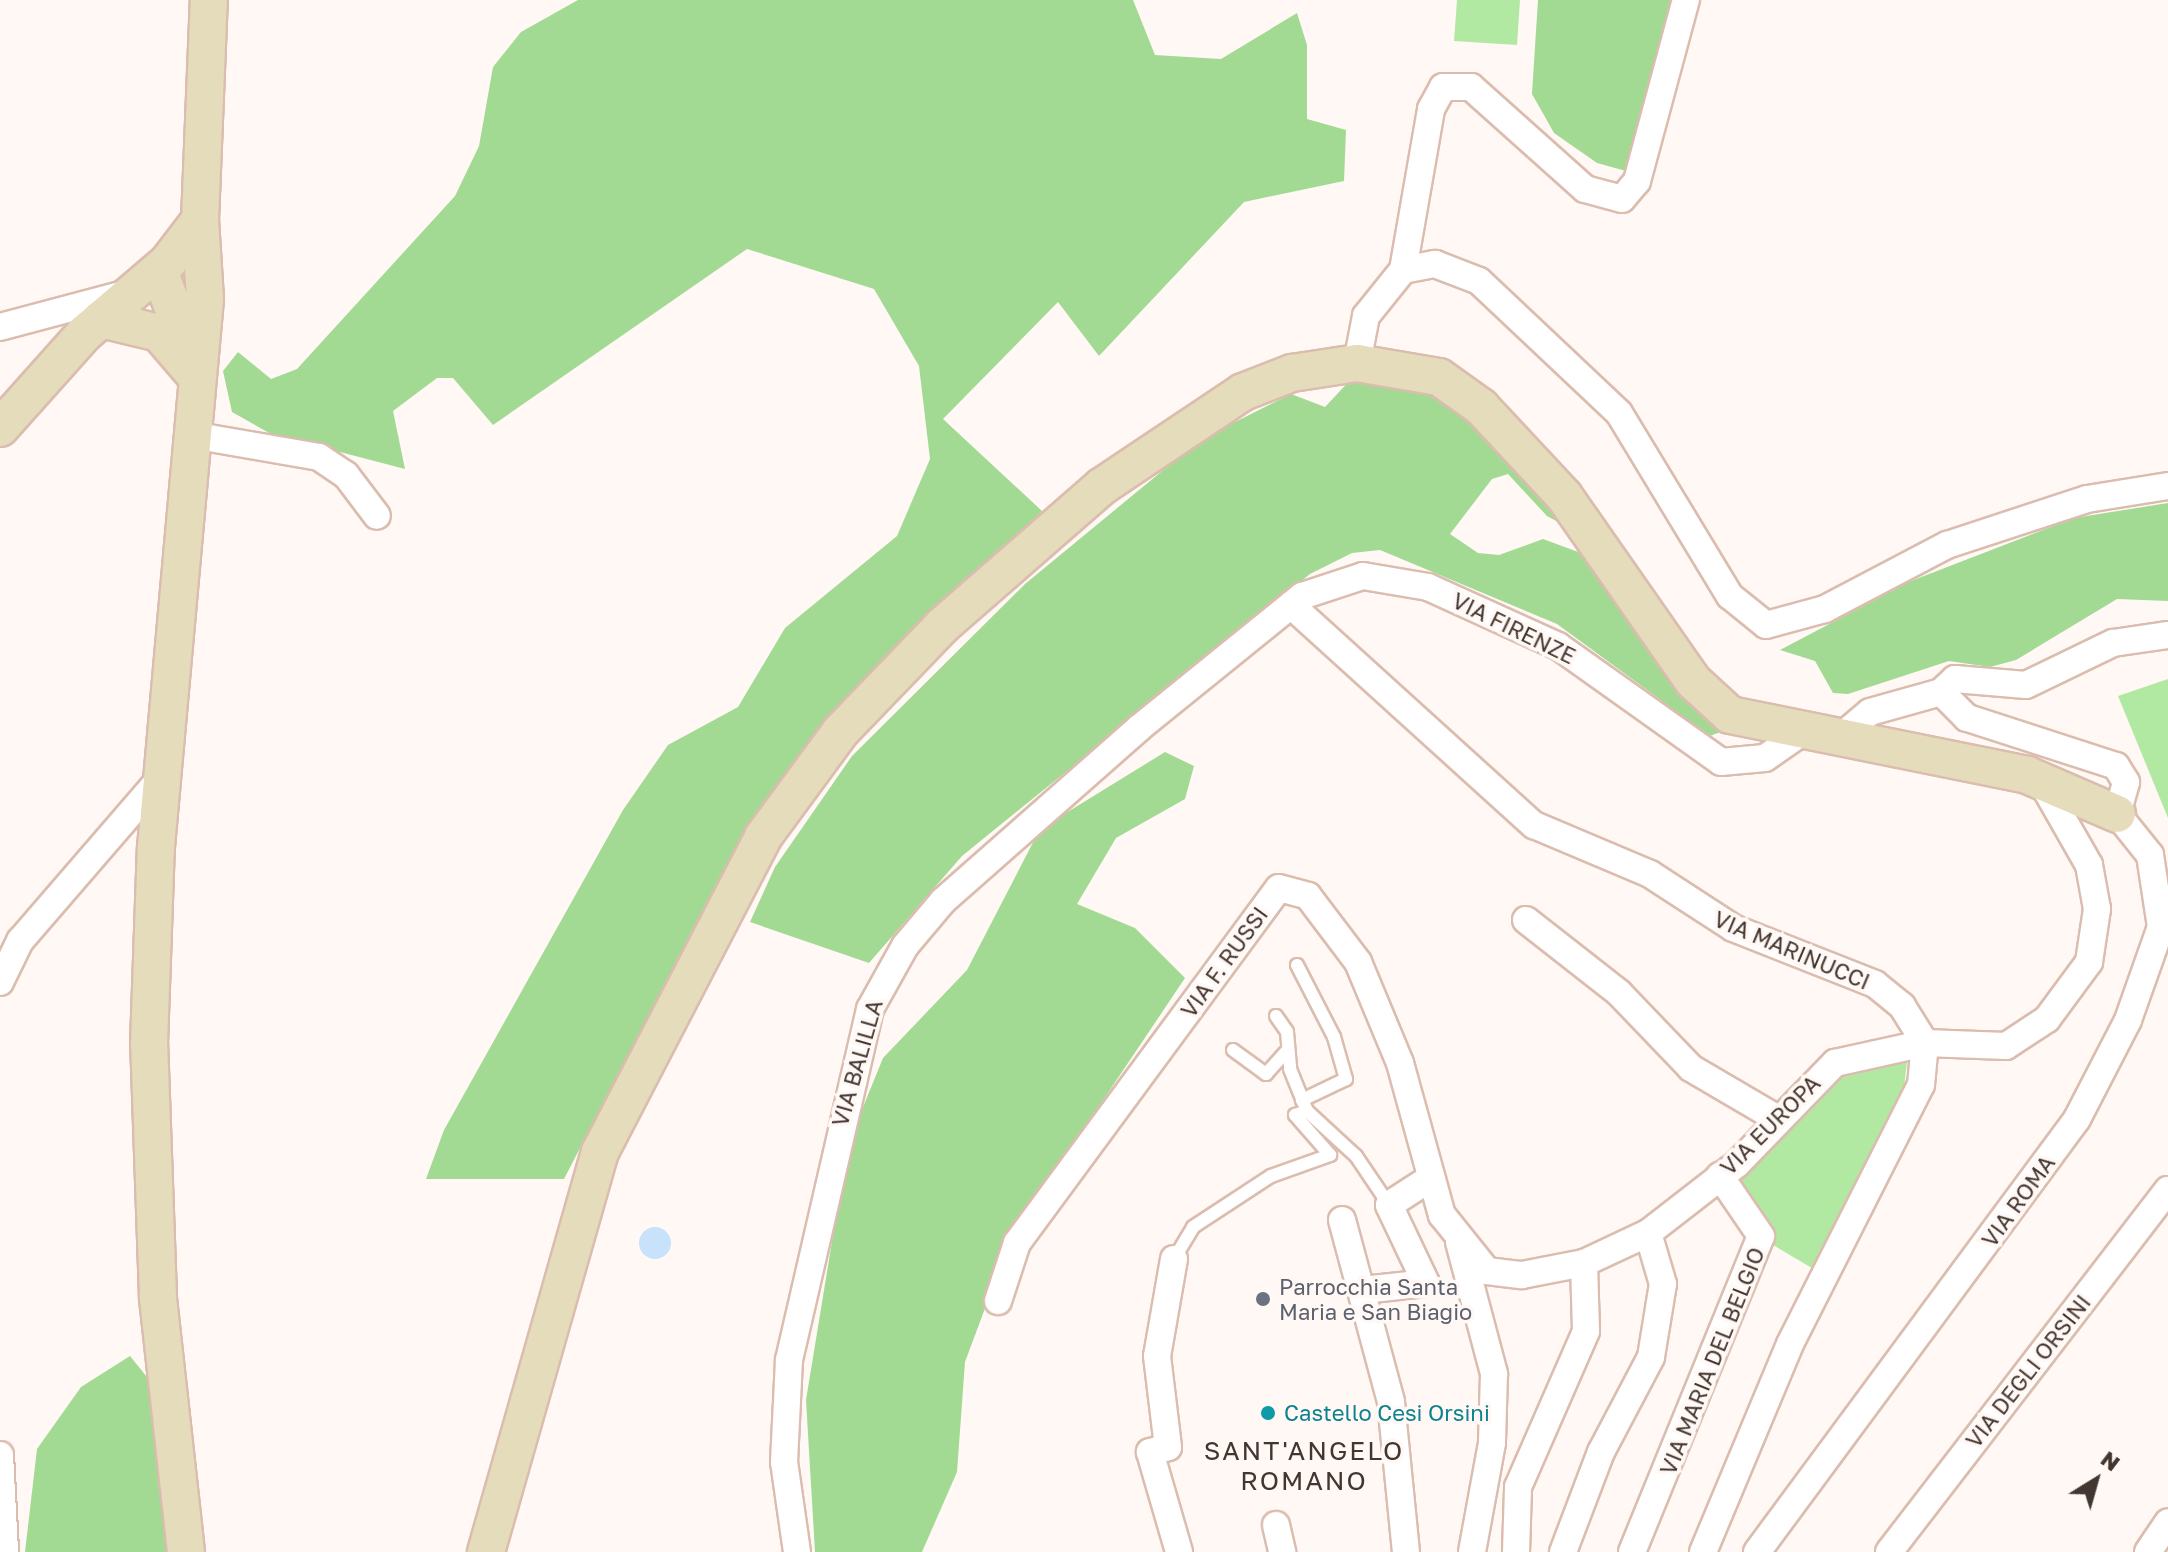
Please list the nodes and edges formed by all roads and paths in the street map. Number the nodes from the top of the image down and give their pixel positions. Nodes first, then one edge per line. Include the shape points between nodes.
1 (209, 0) edge
2 (1686, 0) edge
3 (200, 220) junction
4 (1403, 270) junction
5 (147, 281) junction
6 (101, 319) junction
7 (203, 323) junction
8 (0, 327) edge
9 (1357, 363) junction
10 (195, 375) junction
11 (0, 428) edge
12 (192, 435) junction
13 (2168, 486) edge
14 (377, 516) dead end
15 (1291, 605) junction
16 (2168, 635) edge
17 (1941, 692) junction
18 (1801, 733) junction
19 (1837, 740) junction
20 (165, 773) junction
21 (2040, 779) junction
22 (2117, 814) junction
23 (2159, 860) edge
24 (1526, 920) dead end
25 (1297, 965) dead end
26 (0, 982) edge
27 (1276, 1016) dead end
28 (1925, 1043) junction
29 (1233, 1050) dead end
30 (1286, 1052) junction
31 (1304, 1106) junction
32 (1778, 1119) junction
33 (1720, 1176) junction
34 (1429, 1179) junction
35 (2168, 1190) edge
36 (1389, 1205) junction
37 (1342, 1220) dead end
38 (1648, 1233) junction
39 (1459, 1242) junction
40 (1174, 1259) joint
41 (1584, 1263) junction
42 (1363, 1290) junction
43 (998, 1301) dead end
44 (0, 1455) edge
45 (2168, 1522) edge
46 (1276, 1525) dead end
47 (5, 1552) edge
48 (186, 1552) edge
49 (486, 1552) edge
50 (797, 1552) edge
51 (1179, 1552) edge
52 (1282, 1552) edge
53 (1406, 1552) edge
54 (1472, 1552) edge
55 (1516, 1552) edge
56 (1563, 1552) edge
57 (1632, 1552) edge
58 (1703, 1552) edge
59 (1757, 1552) edge
60 (1889, 1552) edge
61 (2148, 1552) edge

1 - 3 street
2 - 4 street via 1637,181 1622,199 1585,189 1471,87 1443,87 1431,109
3 - 5 street
3 - 7 street
4 - 9 street via 1366,316
4 - 13 street via 1435,264 1479,281 1601,395 1645,449 1735,603 1766,625 1817,613 1947,545 2087,499
5 - 6 street
5 - 7 street via 188,287
5 - 8 street
5 - 10 street
6 - 10 street via 159,333
6 - 11 street
7 - 10 street
9 - 18 street via 1430,373 1475,401 1592,531 1703,693 1738,719
9 - 49 street via 1255,386 1135,460 943,625 797,787 723,905 600,1152
10 - 12 street
12 - 14 street via 319,457 346,475
12 - 20 street
15 - 18 street, VIA FIRENZE via 1351,577 1414,583 1576,656 1713,759 1765,758
15 - 28 street, VIA MARINUCCI via 1534,825 1650,874 1733,928 1875,984 1902,1006
15 - 50 street, VIA BALILLA via 952,891 881,984 828,1166 789,1360 784,1462
16 - 17 street via 2113,643 2026,685 1955,679
17 - 19 street via 1870,712
17 - 22 street via 1967,718 2110,761 2126,782
18 - 19 street
19 - 21 street
20 - 26 street via 20,941
20 - 48 street via 151,961 150,1143
21 - 22 street
21 - 28 street via 2091,874 2097,920 2089,962 2056,1009 2022,1039 1989,1047
22 - 23 street, VIA ROMA
23 - 59 street, VIA ROMA via 2160,934 2128,1020 2077,1119
24 - 32 street via 1619,993 1691,1068
25 - 31 lane via 1334,1037 1346,1079
27 - 30 lane via 1287,1032
28 - 32 street, VIA EUROPA via 1835,1063
28 - 58 street via 1921,1085 1790,1344
29 - 30 lane via 1266,1074
30 - 31 lane
31 - 36 lane via 1356,1156
31 - 40 lane via 1295,1115 1330,1155 1271,1176 1206,1219
32 - 33 street, VIA EUROPA
33 - 38 street, VIA EUROPA
33 - 57 street, VIA MARIA DEL BELGIO via 1761,1236
34 - 36 street
34 - 39 street, VIA F. RUSSI
34 - 43 street, VIA F. RUSSI via 1400,1063 1358,962 1308,896 1279,888 1017,1243
35 - 60 street, VIA DEGLI ORSINI
36 - 42 street via 1426,1283
37 - 42 street
38 - 41 street, VIA EUROPA
38 - 56 street via 1663,1284 1651,1357 1601,1452
39 - 41 street, VIA EUROPA via 1498,1278
39 - 54 street via 1494,1374 1492,1443
40 - 51 street via 1157,1356 1168,1447 1150,1452
41 - 55 street via 1586,1331 1518,1487
42 - 53 street via 1391,1402
44 - 47 street
45 - 61 street
46 - 52 street

